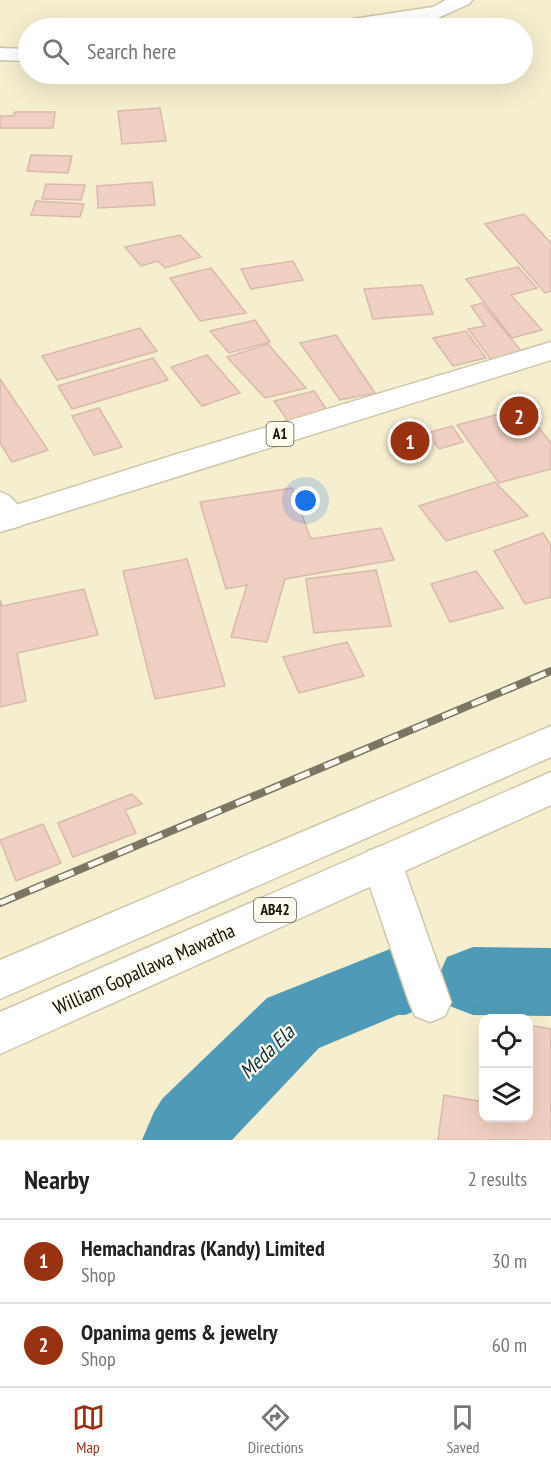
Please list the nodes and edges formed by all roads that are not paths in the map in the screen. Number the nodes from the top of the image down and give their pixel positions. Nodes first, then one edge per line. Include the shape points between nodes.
1 (462, 0) edge
2 (399, 18) edge
3 (0, 54) edge
4 (18, 55) edge
5 (551, 351) edge
6 (3, 514) edge
7 (551, 741) edge
8 (551, 788) edge
9 (382, 863) junction
10 (0, 980) edge
11 (430, 1002) dead end
12 (0, 1034) edge

1 - 2 main road via 438,12
3 - 4 main road
5 - 6 main road, A1
7 - 10 main road
8 - 9 main road, William Gopallawa Mawatha / AB42
9 - 11 main road
9 - 12 main road, William Gopallawa Mawatha / AB42

